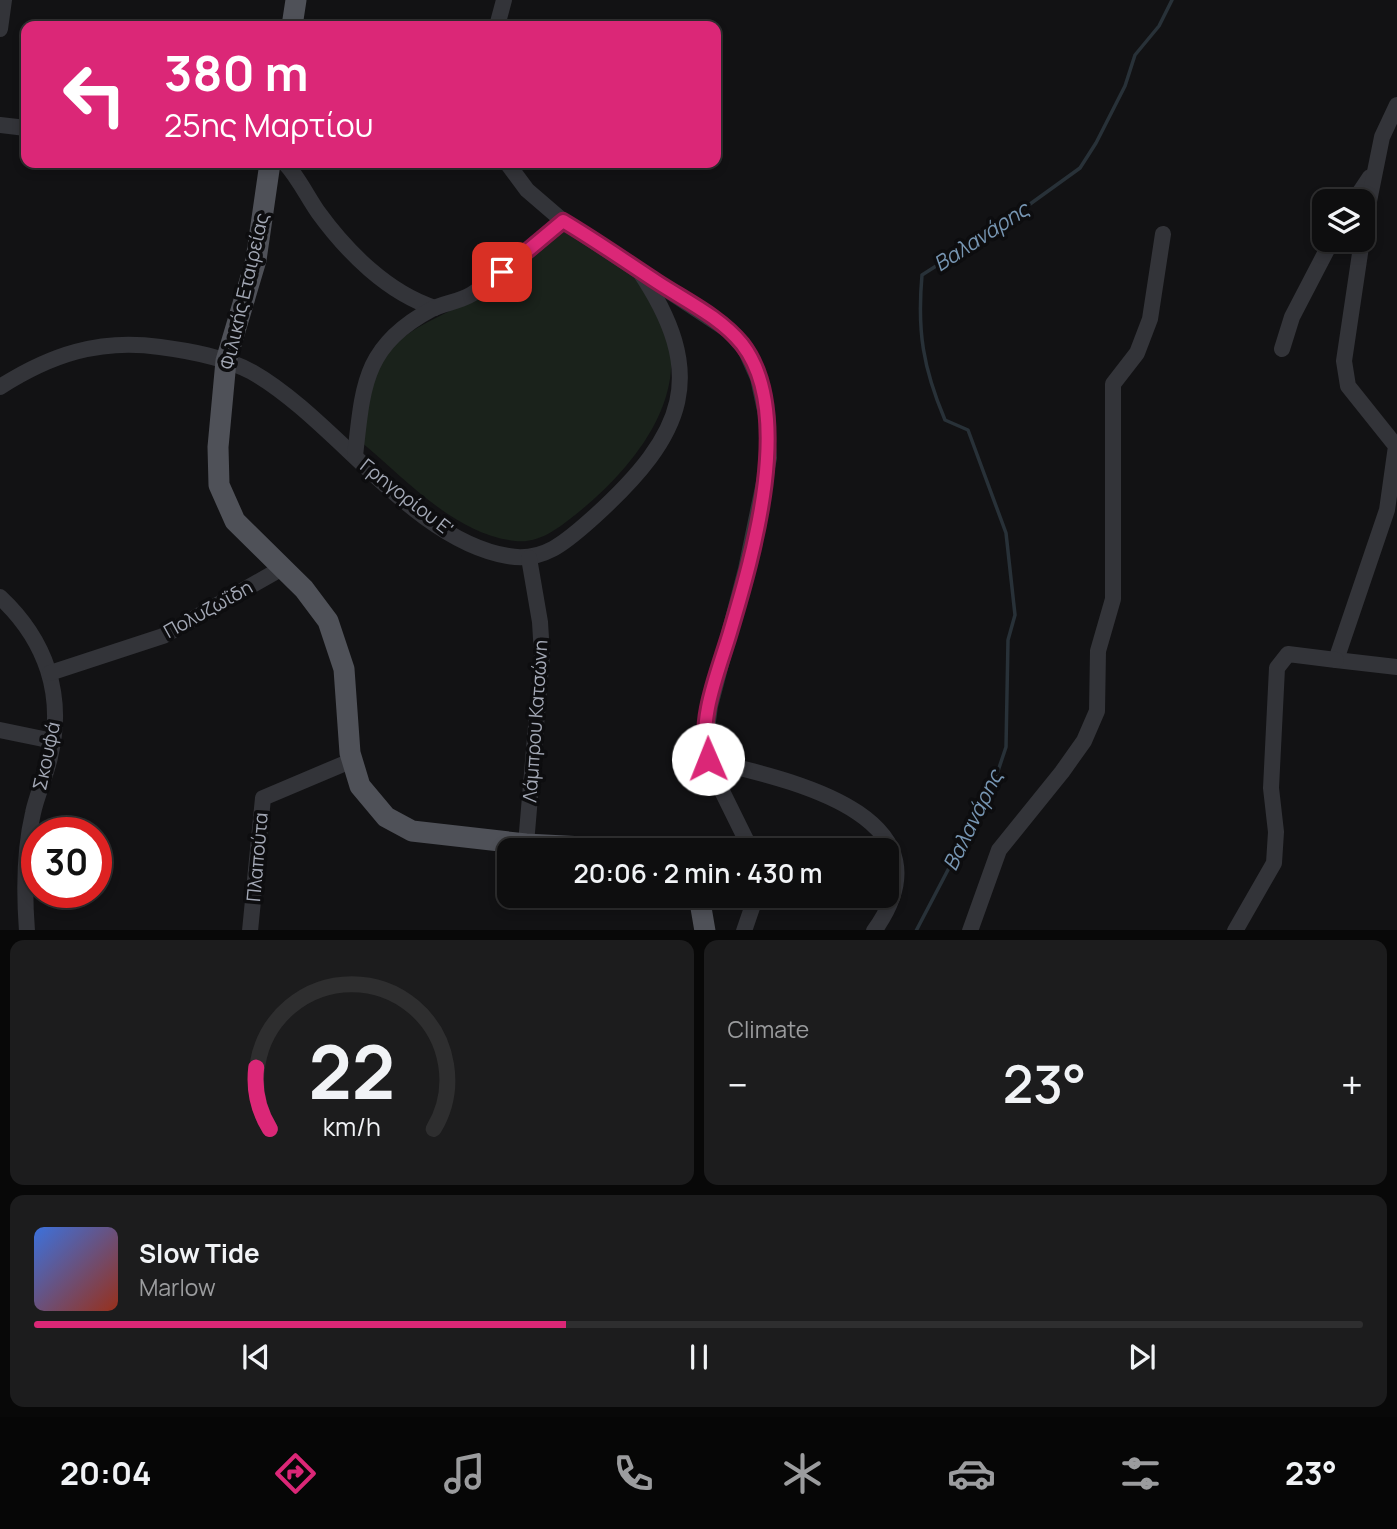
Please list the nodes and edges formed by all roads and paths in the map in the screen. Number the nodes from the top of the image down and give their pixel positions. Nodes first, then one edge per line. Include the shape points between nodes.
1 (4, 0) edge
2 (296, 0) edge
3 (504, 0) edge
4 (293, 21) edge
5 (498, 21) edge
6 (0, 29) edge
7 (1397, 105) edge
8 (0, 125) edge
9 (21, 127) edge
10 (269, 168) edge
11 (288, 168) edge
12 (511, 168) edge
13 (1375, 169) junction
14 (1362, 189) edge
15 (1371, 189) edge
16 (563, 221) junction
17 (1163, 234) dead end
18 (1326, 252) edge
19 (1360, 252) edge
20 (638, 269) junction
21 (435, 307) junction
22 (1282, 349) dead end
23 (226, 362) junction
24 (0, 387) edge
25 (1396, 445) edge
26 (355, 456) junction
27 (529, 558) junction
28 (284, 567) junction
29 (0, 597) edge
30 (1336, 660) junction
31 (1397, 667) edge
32 (50, 673) junction
33 (0, 730) edge
34 (53, 741) junction
35 (354, 760) junction
36 (712, 761) junction
37 (527, 838) edge
38 (745, 838) edge
39 (497, 842) edge
40 (701, 908) edge
41 (752, 908) edge
42 (27, 930) edge
43 (250, 930) edge
44 (705, 930) edge
45 (744, 930) edge
46 (874, 930) edge
47 (970, 930) edge
48 (1235, 930) edge

1 - 6 street
2 - 4 main road
3 - 5 street
7 - 13 street via 1382,137
8 - 9 street
10 - 23 main road, Φιλικής Εταιρείας via 256,260
11 - 21 street via 354,254 399,291
12 - 16 street via 527,190
13 - 14 street
13 - 15 street
16 - 20 street
16 - 21 street via 472,294
17 - 47 street via 1150,319 1137,353 1114,384 1113,599 1098,652 1097,711 1084,741 999,850
18 - 22 street via 1292,317
19 - 25 street via 1344,361 1349,386
20 - 27 street via 668,317 678,346 679,386 667,431 644,468 612,500 559,546
20 - 36 street via 704,311 741,342 758,377 766,415 769,458 764,490 710,706 705,744
21 - 26 street via 403,329 370,366
23 - 24 street, Γρηγορίου Ε' via 149,345 104,345 51,358
23 - 26 street, Γρηγορίου Ε' via 281,391
23 - 28 main road, Φιλικής Εταιρείας via 218,447 220,491 241,530
25 - 30 street via 1387,510
26 - 27 street, Γρηγορίου Ε' via 456,536 498,554
27 - 37 street, Λάμπρου Κατσώνη via 542,655
28 - 32 street, Πολυζωΐδη via 163,636
28 - 35 main road, Φιλικής Εταιρείας via 318,603 338,646
29 - 32 street, Σκουφά via 30,632
30 - 31 street
30 - 48 street via 1288,654 1277,668 1272,764 1274,863
32 - 34 street, Σκουφά via 56,706
33 - 34 street
34 - 42 street, Σκουφά via 31,825
35 - 39 main road, Φιλικής Εταιρείας via 365,793 399,826 439,837
35 - 43 street, Πλαπούτα via 263,799
36 - 38 street
36 - 46 street via 823,792 876,827 890,852 894,882 889,905
40 - 44 main road
41 - 45 street

